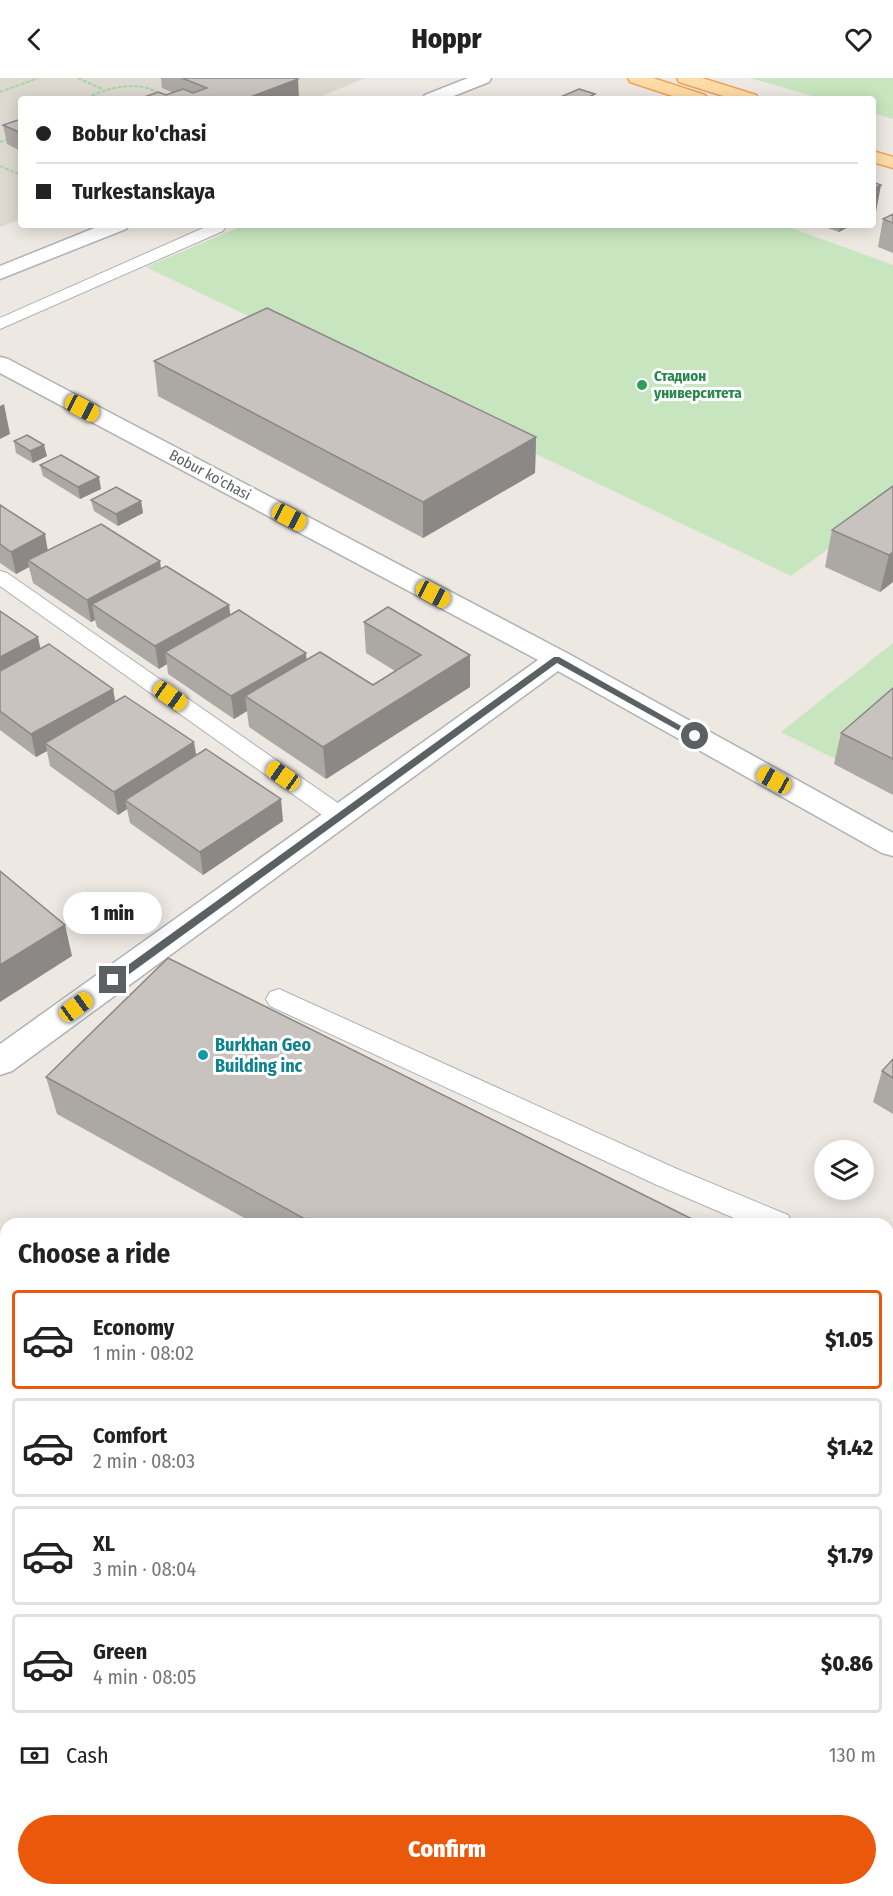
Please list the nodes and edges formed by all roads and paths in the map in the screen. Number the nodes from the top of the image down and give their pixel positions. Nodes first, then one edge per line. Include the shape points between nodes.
1 (38, 78) edge
2 (78, 78) edge
3 (483, 78) edge
4 (636, 78) edge
5 (685, 78) edge
6 (103, 89) junction
7 (0, 92) edge
8 (90, 96) edge
9 (162, 96) edge
10 (438, 96) edge
11 (690, 96) edge
12 (741, 96) edge
13 (10, 138) edge
14 (876, 140) edge
15 (0, 142) edge
16 (893, 145) edge
17 (876, 157) edge
18 (893, 163) edge
19 (0, 165) edge
20 (18, 174) edge
21 (112, 228) edge
22 (218, 228) edge
23 (0, 273) edge
24 (0, 324) edge
25 (0, 364) edge
26 (0, 577) edge
27 (557, 659) junction
28 (340, 816) junction
29 (893, 846) edge
30 (279, 999) dead end
31 (0, 1062) edge
32 (764, 1218) edge

1 - 7 path
2 - 6 path
3 - 10 street
4 - 11 main road
5 - 12 main road
6 - 8 path
6 - 9 path via 140,86 159,91
13 - 15 path
14 - 16 main road
17 - 18 main road
19 - 20 path
21 - 23 street
22 - 24 lane
25 - 27 street, Bobur ko'chasi
26 - 28 lane
27 - 28 street
27 - 29 street, Bobur ko'chasi
28 - 31 street
30 - 32 lane

